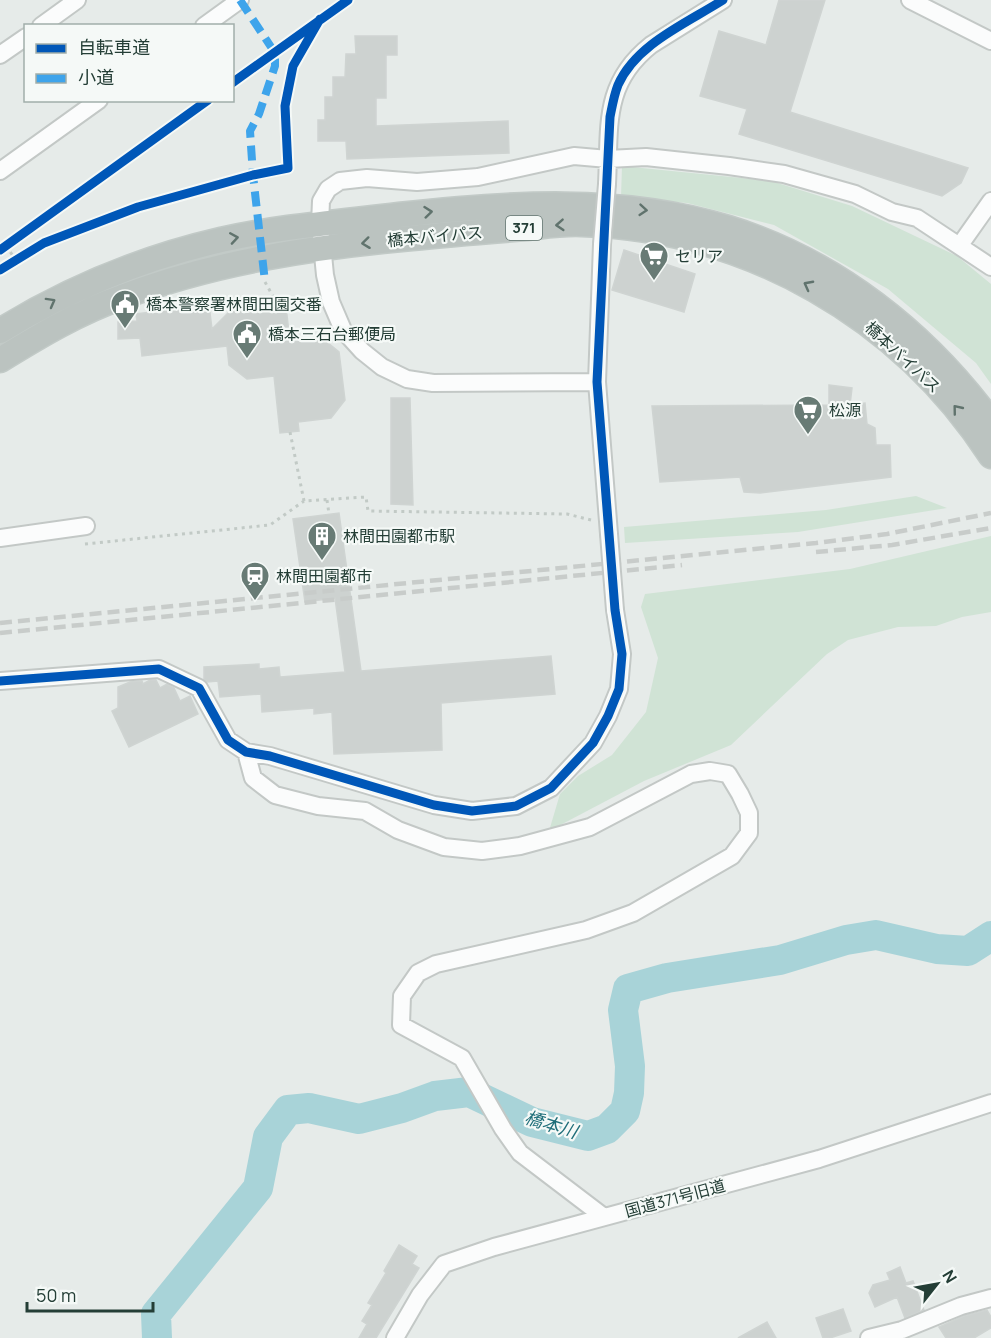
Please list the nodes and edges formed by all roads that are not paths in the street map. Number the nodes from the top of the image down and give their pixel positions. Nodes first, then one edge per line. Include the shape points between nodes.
1 (77, 0) edge
2 (240, 0) edge
3 (723, 0) edge
4 (910, 0) edge
5 (44, 24) edge
6 (207, 24) edge
7 (24, 38) edge
8 (991, 41) edge
9 (0, 55) edge
10 (96, 102) edge
11 (608, 159) junction
12 (0, 171) edge
13 (991, 201) edge
14 (320, 224) junction
15 (960, 245) junction
16 (322, 248) junction
17 (991, 267) edge
18 (0, 331) edge
19 (0, 360) edge
20 (597, 382) junction
21 (991, 422) edge
22 (991, 456) edge
23 (86, 526) dead end
24 (0, 538) edge
25 (0, 681) edge
26 (246, 752) junction
27 (991, 1103) edge
28 (604, 1217) junction
29 (991, 1298) edge
30 (901, 1334) edge
31 (395, 1338) edge
32 (869, 1338) edge

1 - 5 street
2 - 6 street
3 - 11 street via 651,45 626,71 617,86 610,117
4 - 8 street
7 - 9 street
10 - 12 street
11 - 14 street via 574,156 478,177 438,181 340,181 328,189 321,201
11 - 15 street via 646,157 784,174 855,194 892,212 917,218
11 - 20 street, bridge
13 - 15 street
14 - 16 street
18 -> 14 highway, 橋本バイパス / 371 via 60,297 152,260 222,240
14 -> 21 highway, 橋本バイパス / 371 via 464,208 586,204 659,212 730,229 814,265 877,305 944,364
15 - 17 street
16 - 19 highway, 橋本バイパス / 371 via 216,268 149,287 71,320
16 - 20 street via 330,302 343,330 382,367 407,379 433,383
22 -> 16 highway, 橋本バイパス / 371 via 930,379 867,322 806,284 728,251 651,230 581,224
20 - 26 street, bridge via 622,654 619,689 593,743 552,788 516,806 472,811 434,805
23 - 24 street
25 - 26 street via 159,669 199,688 228,741
26 - 28 street via 253,778 275,795 365,812 398,830 444,847 482,850 529,844 590,827 691,774 728,774 749,813 749,833 732,856 633,913 586,930 436,964 418,973 402,996 401,1026 462,1058 520,1153
27 - 28 street, 国道371号旧道 via 819,1159
28 - 31 street, 国道371号旧道 via 444,1264
29 - 30 street via 961,1306
30 - 32 street

